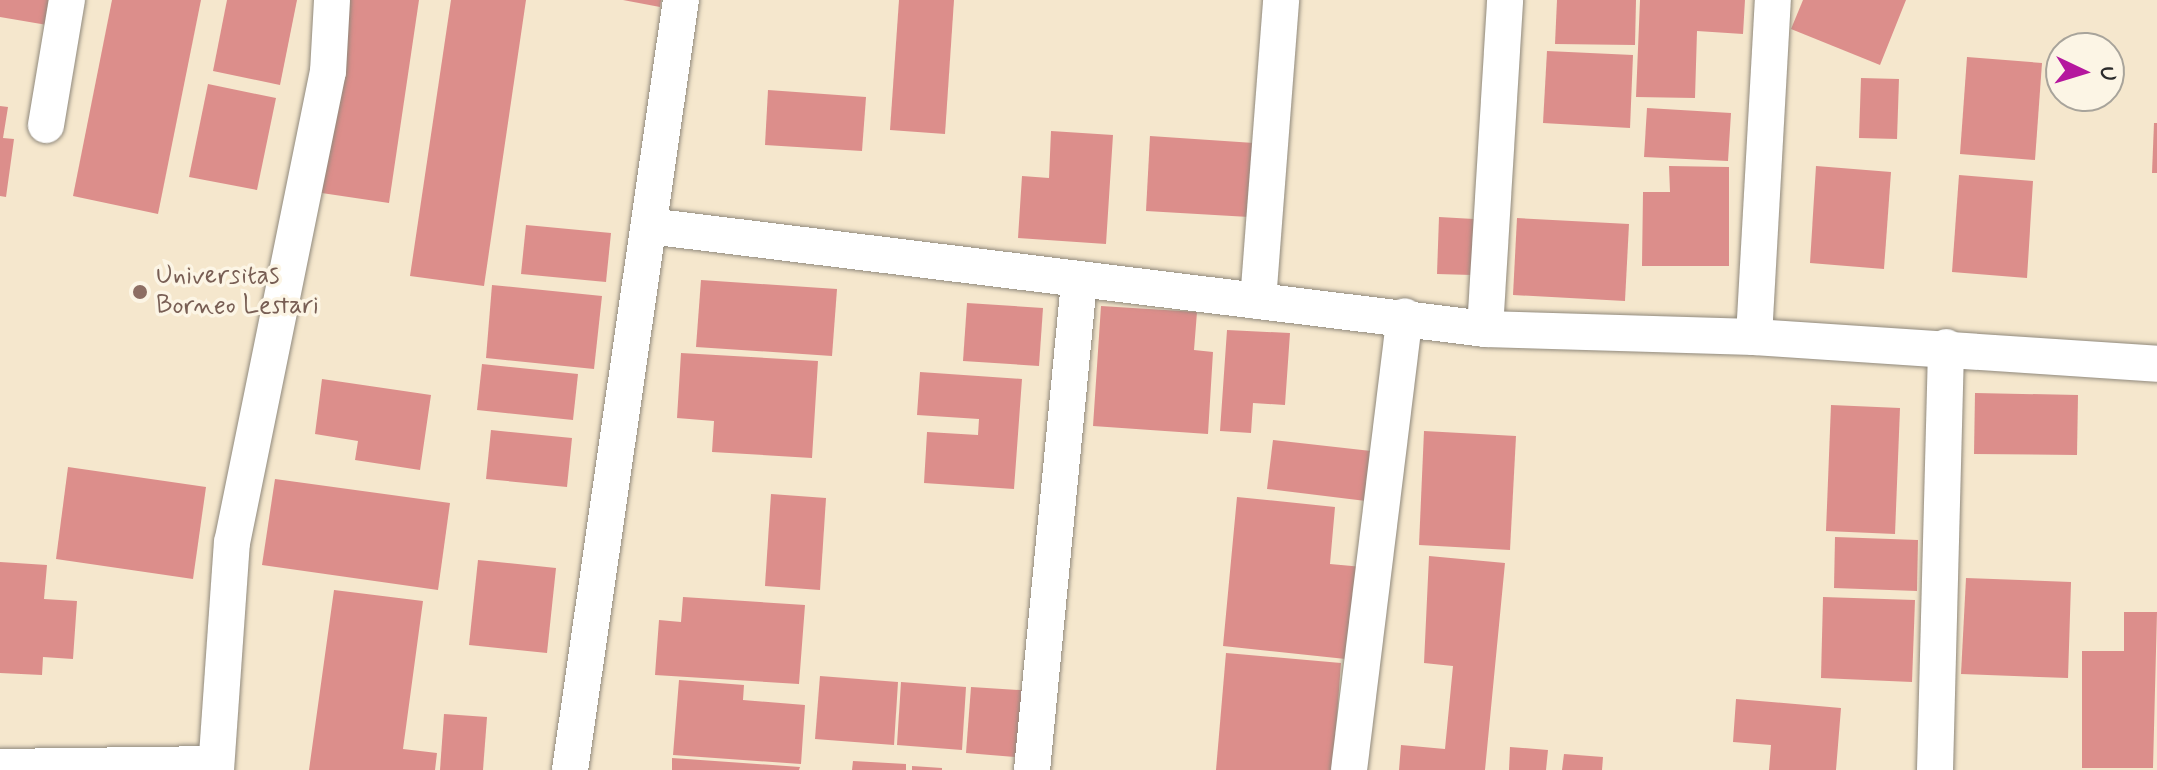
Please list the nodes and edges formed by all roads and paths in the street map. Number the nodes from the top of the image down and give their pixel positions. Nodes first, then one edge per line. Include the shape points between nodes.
1 (67, 0) edge
2 (332, 0) edge
3 (681, 0) edge
4 (1281, 0) edge
5 (1505, 0) edge
6 (1773, 0) edge
7 (46, 125) dead end
8 (649, 226) junction
9 (1079, 279) junction
10 (1258, 301) junction
11 (1405, 316) junction
12 (1485, 329) junction
13 (1754, 337) junction
14 (1946, 347) junction
15 (2157, 364) edge
16 (0, 767) edge
17 (216, 767) edge
18 (570, 770) edge
19 (1032, 770) edge
20 (1349, 770) edge
21 (1935, 770) edge

1 - 7 street
2 - 17 street via 328,72 232,543
3 - 8 street
4 - 10 street
5 - 12 street
6 - 13 street
8 - 9 street
8 - 18 street
9 - 10 street
9 - 19 street
10 - 11 street
11 - 12 street
11 - 20 street
12 - 13 street
13 - 14 street
14 - 15 street
14 - 21 street
16 - 17 street

